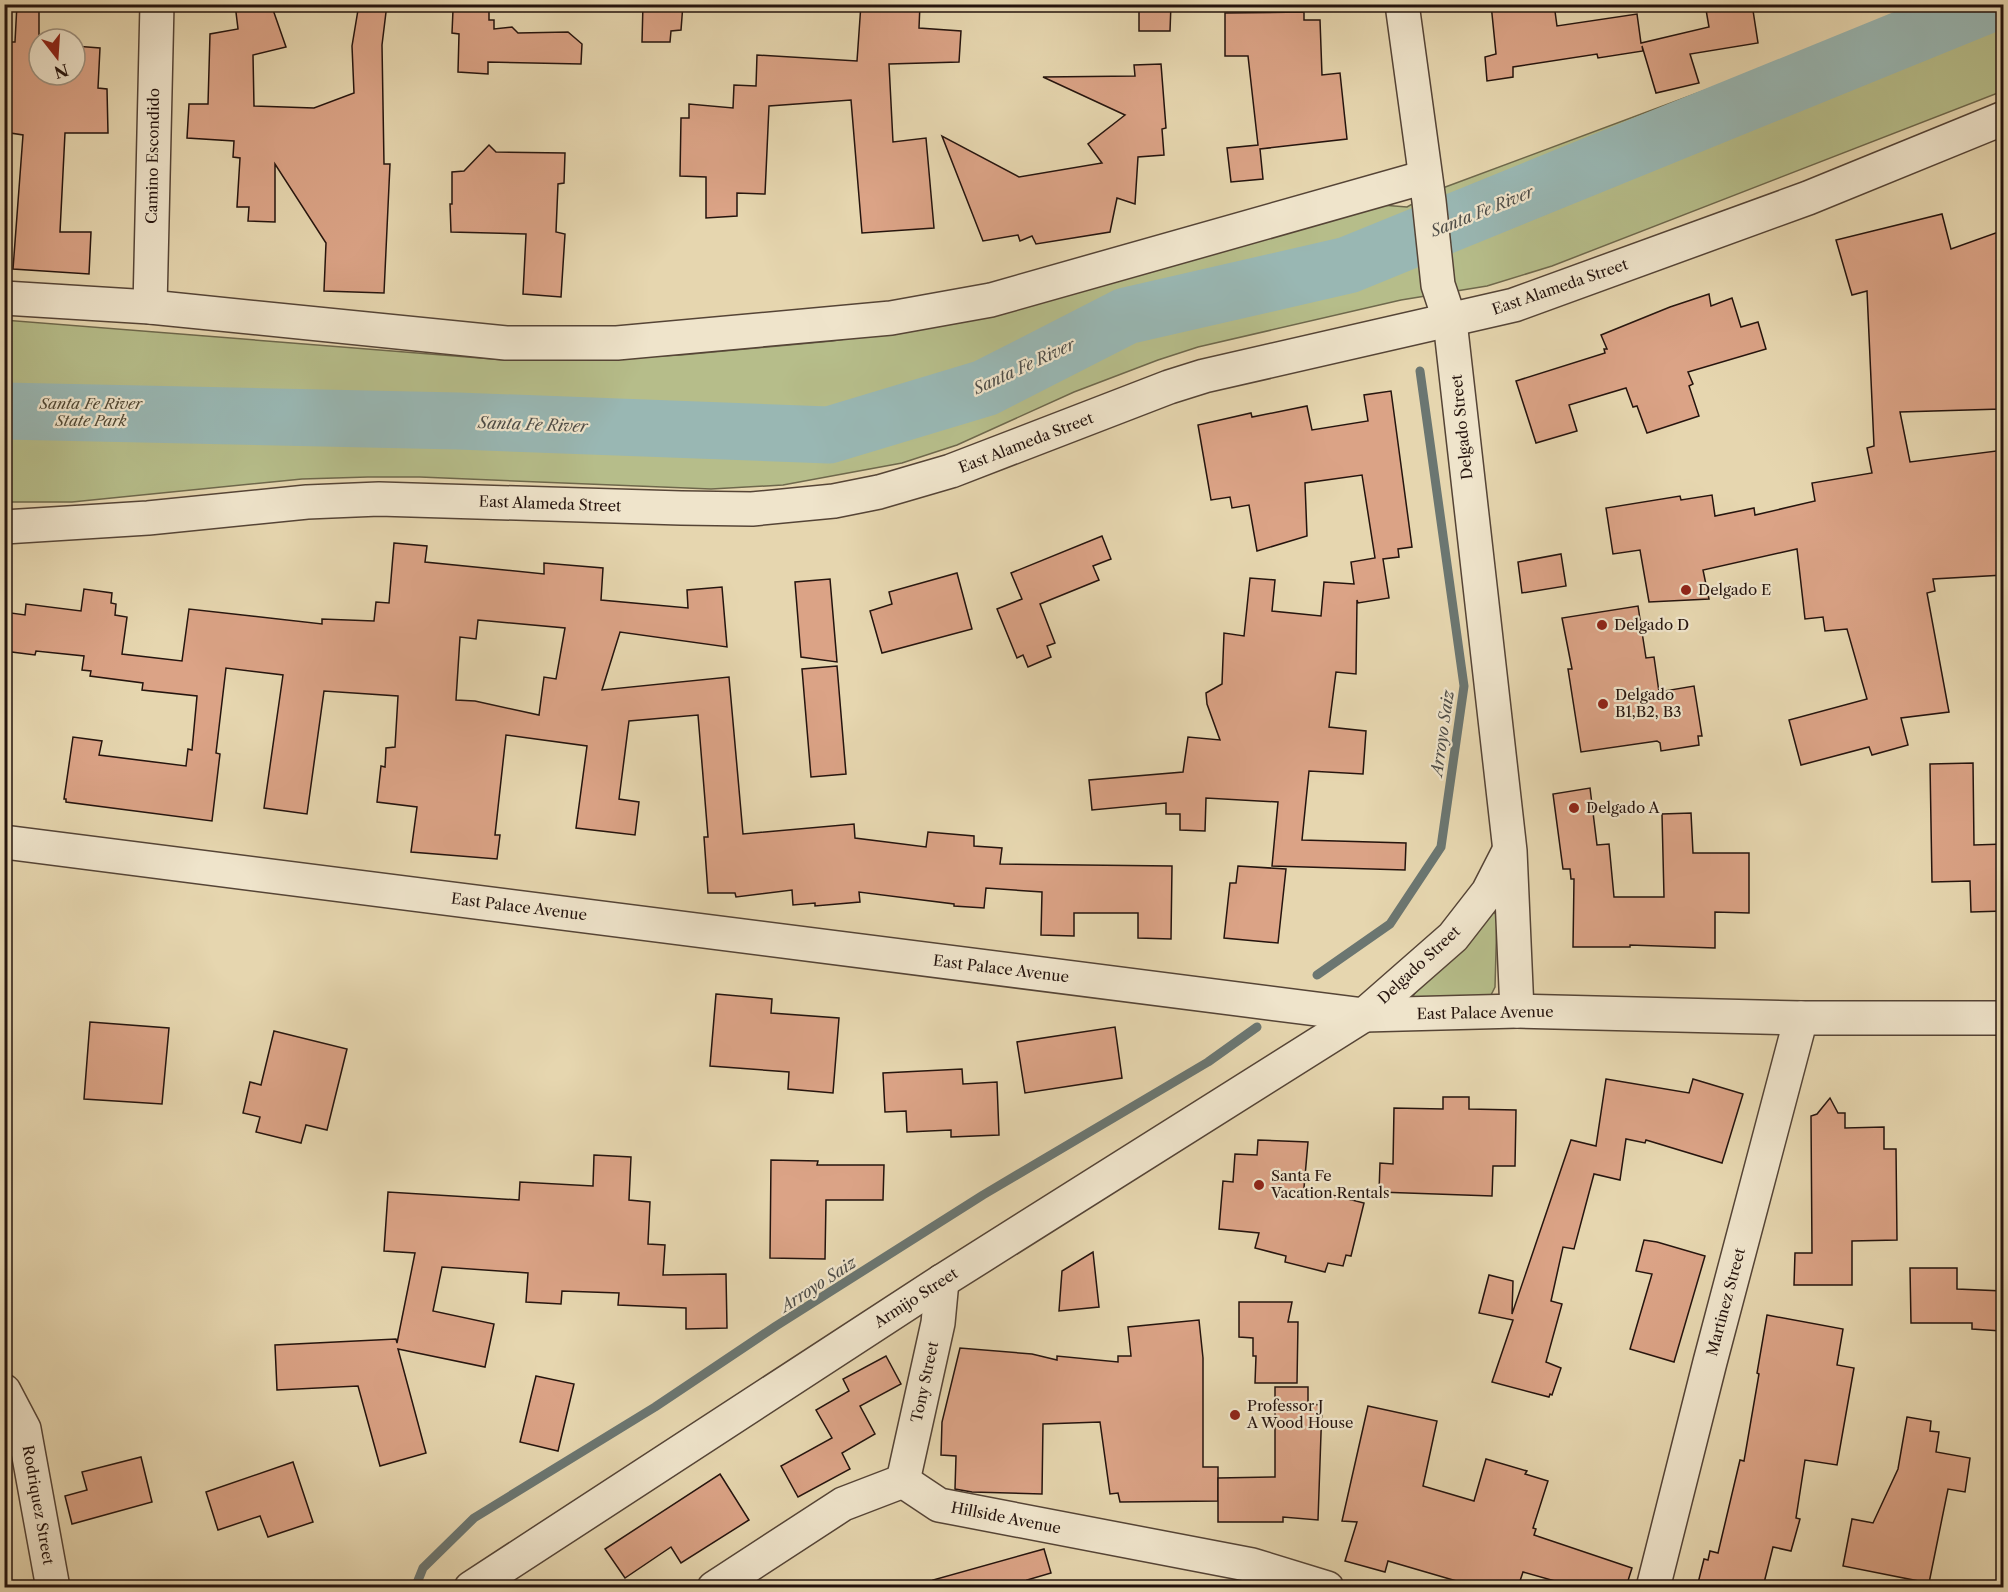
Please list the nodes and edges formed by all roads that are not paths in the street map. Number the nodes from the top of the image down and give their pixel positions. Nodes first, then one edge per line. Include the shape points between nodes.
1 (157, 4) edge
2 (1401, 4) edge
3 (2004, 118) edge
4 (1427, 189) junction
5 (4, 298) edge
6 (150, 306) junction
7 (1450, 321) junction
8 (4, 527) edge
9 (4, 842) edge
10 (1509, 851) junction
11 (1517, 1011) junction
12 (1364, 1015) junction
13 (1801, 1018) junction
14 (2004, 1018) edge
15 (942, 1281) junction
16 (4, 1391) edge
17 (903, 1481) junction
18 (53, 1587) edge
19 (471, 1587) edge
20 (714, 1587) edge
21 (1327, 1587) edge
22 (1653, 1587) edge

1 - 6 street, Camino Escondido
2 - 4 street, Delgado Street
3 - 7 street, East Alameda Street via 1808,198 1579,282 1514,305
4 - 6 street via 991,300 891,318 618,342 506,343
4 - 7 street, Delgado Street via 1438,285
5 - 6 street
7 - 8 street, East Alameda Street via 1204,376 951,471 834,501 752,509 378,499
7 - 10 street, Delgado Street
9 - 12 street, East Palace Avenue
10 - 11 street, Delgado Street
10 - 12 street, Delgado Street via 1488,892 1452,938
11 - 12 street, East Palace Avenue
11 - 13 street, East Palace Avenue
12 - 15 street, Armijo Street
13 - 14 street, East Palace Avenue
13 - 22 street, Martinez Street
15 - 17 street, Tony Street via 938,1323
15 - 19 street, Armijo Street
16 - 18 street, Rodriquez Street via 24,1429
17 - 20 street via 843,1504
17 - 21 street, Hillside Avenue via 939,1505 1252,1566

